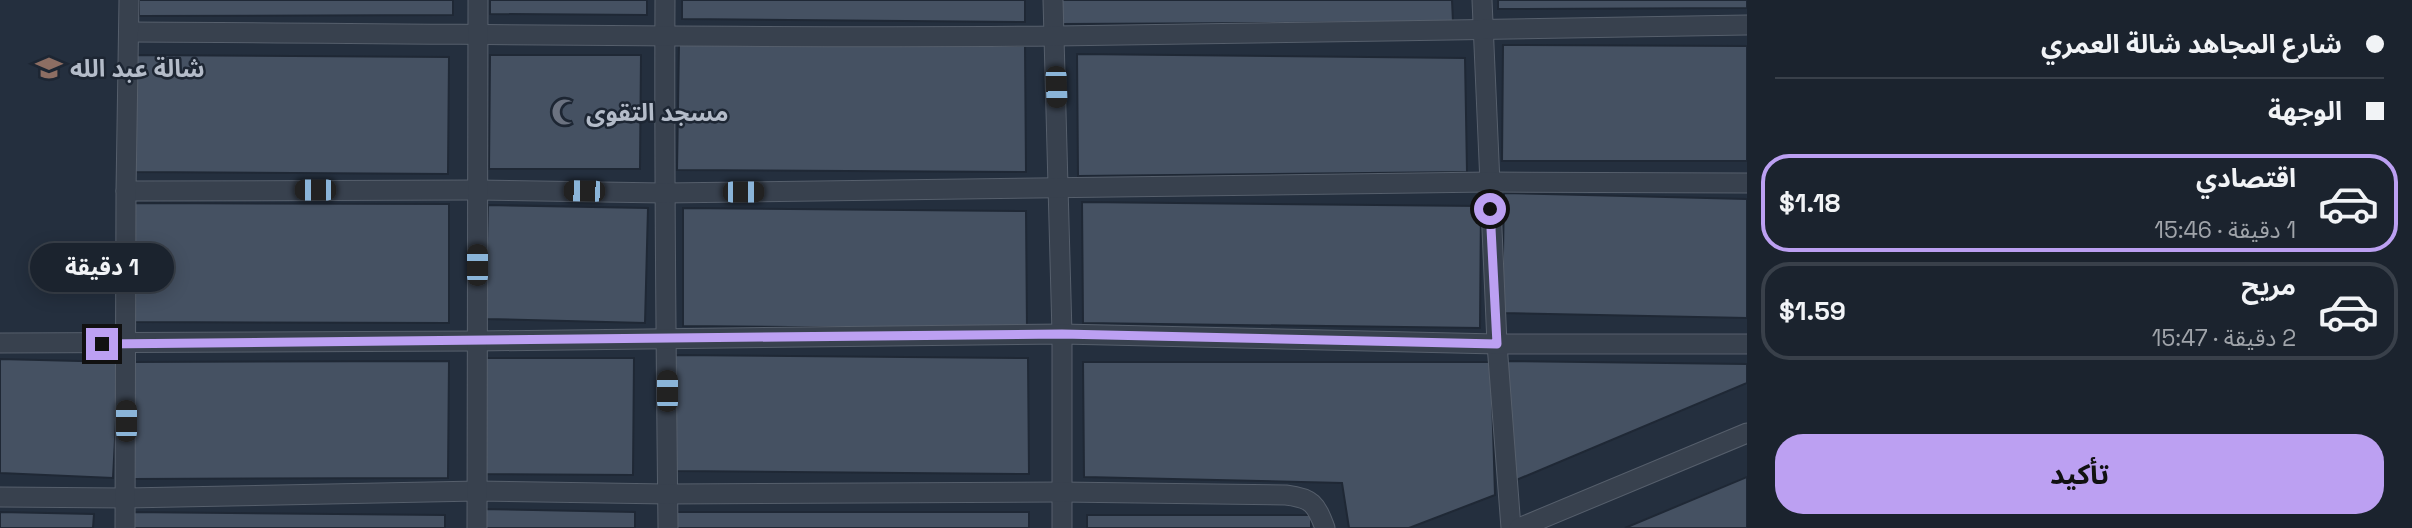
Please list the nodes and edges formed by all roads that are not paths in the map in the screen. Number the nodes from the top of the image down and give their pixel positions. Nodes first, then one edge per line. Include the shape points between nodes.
1 (130, 0) edge
2 (478, 0) edge
3 (665, 0) edge
4 (1053, 0) edge
5 (1482, 0) edge
6 (1747, 25) edge
7 (1482, 29) junction
8 (129, 32) junction
9 (477, 33) junction
10 (1055, 36) junction
11 (665, 37) junction
12 (1489, 182) junction
13 (1747, 183) edge
14 (1059, 189) junction
15 (477, 190) junction
16 (126, 191) junction
17 (664, 193) junction
18 (1062, 334) junction
19 (668, 339) junction
20 (477, 341) junction
21 (0, 343) edge
22 (127, 344) junction
23 (1497, 344) junction
24 (1747, 344) edge
25 (1747, 433) edge
26 (478, 491) junction
27 (1061, 492) junction
28 (667, 494) junction
29 (0, 497) edge
30 (126, 498) junction
31 (125, 528) edge
32 (477, 528) edge
33 (668, 528) edge
34 (1062, 528) edge
35 (1325, 528) edge
36 (1511, 528) edge
37 (1519, 528) edge

1 - 8 street
2 - 9 street
3 - 11 street
4 - 10 street
5 - 7 street
6 - 7 street
7 - 10 street
7 - 12 street
8 - 9 street
8 - 16 street
9 - 11 street
9 - 15 street
10 - 11 street
10 - 14 street
11 - 17 street
12 - 13 street
12 - 14 street
12 - 23 street
14 - 17 street
14 - 18 street
15 - 16 street
15 - 17 street
15 - 20 street
16 - 22 street
17 - 19 street
18 - 19 street
18 - 23 street
18 - 27 street
19 - 20 street
19 - 28 street
20 - 22 street
20 - 26 street
21 - 22 street
22 - 30 street
23 - 24 street
23 - 36 street
25 - 37 street
26 - 28 street
26 - 30 street
26 - 32 street
27 - 28 street
27 - 34 street
27 - 35 street via 1299,497 1315,505
28 - 33 street
29 - 30 street
30 - 31 street

